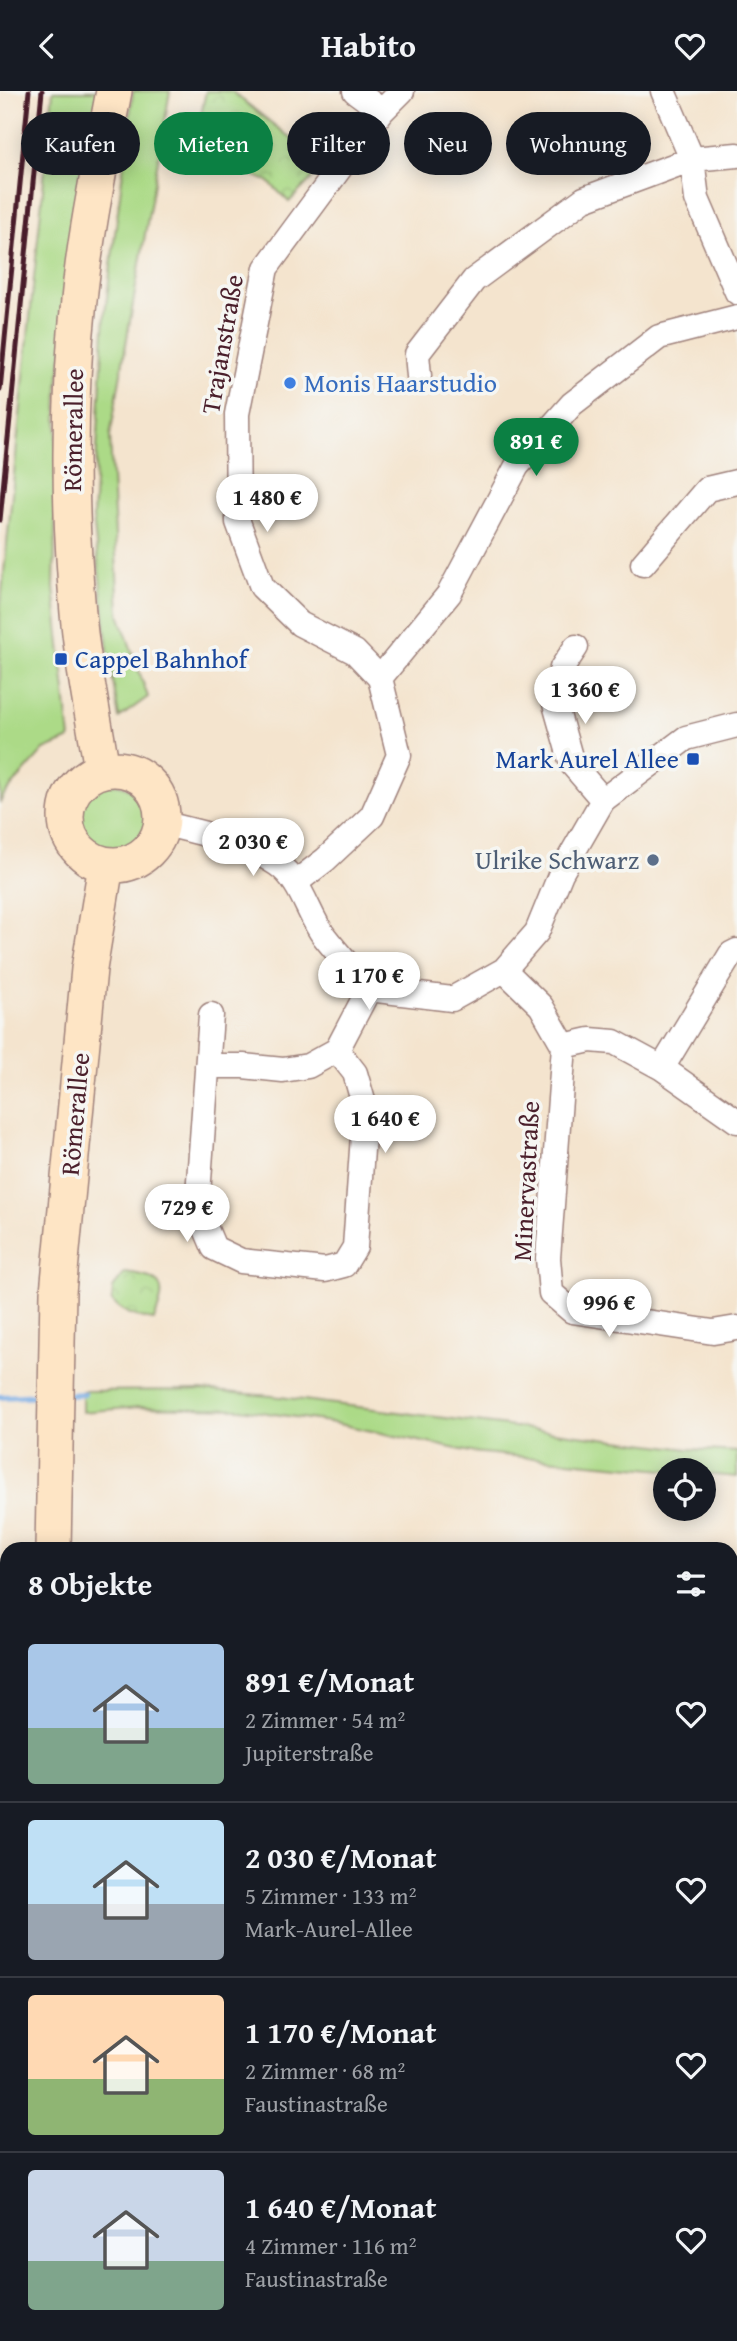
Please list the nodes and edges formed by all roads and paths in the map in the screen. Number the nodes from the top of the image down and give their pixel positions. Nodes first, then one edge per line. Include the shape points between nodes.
1 (114, 91) edge
2 (355, 91) edge
3 (402, 91) edge
4 (663, 91) edge
5 (382, 111) junction
6 (737, 155) edge
7 (692, 159) junction
8 (737, 292) edge
9 (737, 317) edge
10 (419, 376) dead end
11 (737, 482) edge
12 (643, 564) dead end
13 (576, 647) dead end
14 (380, 678) junction
15 (737, 725) edge
16 (102, 770) junction
17 (603, 800) junction
18 (162, 823) junction
19 (106, 865) junction
20 (295, 883) junction
21 (737, 951) edge
22 (504, 969) junction
23 (369, 989) junction
24 (211, 1016) dead end
25 (565, 1046) junction
26 (337, 1050) junction
27 (206, 1066) junction
28 (662, 1068) junction
29 (737, 1121) edge
30 (737, 1328) edge
31 (52, 1542) edge

1 - 16 street, Römerallee via 90,219 72,378 78,616
2 - 5 street
3 - 5 street, Trajanstraße
4 - 7 street
5 - 14 street, Trajanstraße via 266,268 237,414 238,522 262,587 300,624 355,652
6 - 7 street
7 - 8 street via 697,199
7 - 10 street via 584,198 474,280 417,354
9 - 14 street via 659,337 572,404 517,466 449,594
11 - 12 street via 707,489
13 - 17 street via 562,668 555,704 572,764
14 - 20 street via 398,755 372,816
15 - 17 street via 686,738
16 - 18 street via 115,768 141,776 151,785 162,810
16 - 19 street via 76,786 65,814 76,847 89,859
17 - 22 street via 561,873 537,932
18 - 19 street via 159,836 143,856
18 - 20 street via 233,842 278,865
19 - 31 street, Römerallee via 88,983 58,1291
20 - 23 street via 322,934
21 - 28 street
22 - 23 street via 452,999
22 - 25 street via 541,1006
23 - 26 street
24 - 27 street
25 - 28 street via 590,1040 614,1042
25 - 30 street, Minervastraße via 548,1258 551,1293 572,1311 713,1332
26 - 27 street via 307,1066 283,1070
26 - 27 street via 355,1073 365,1108 355,1247 344,1265 325,1270 241,1261 214,1248 197,1207
28 - 29 street

